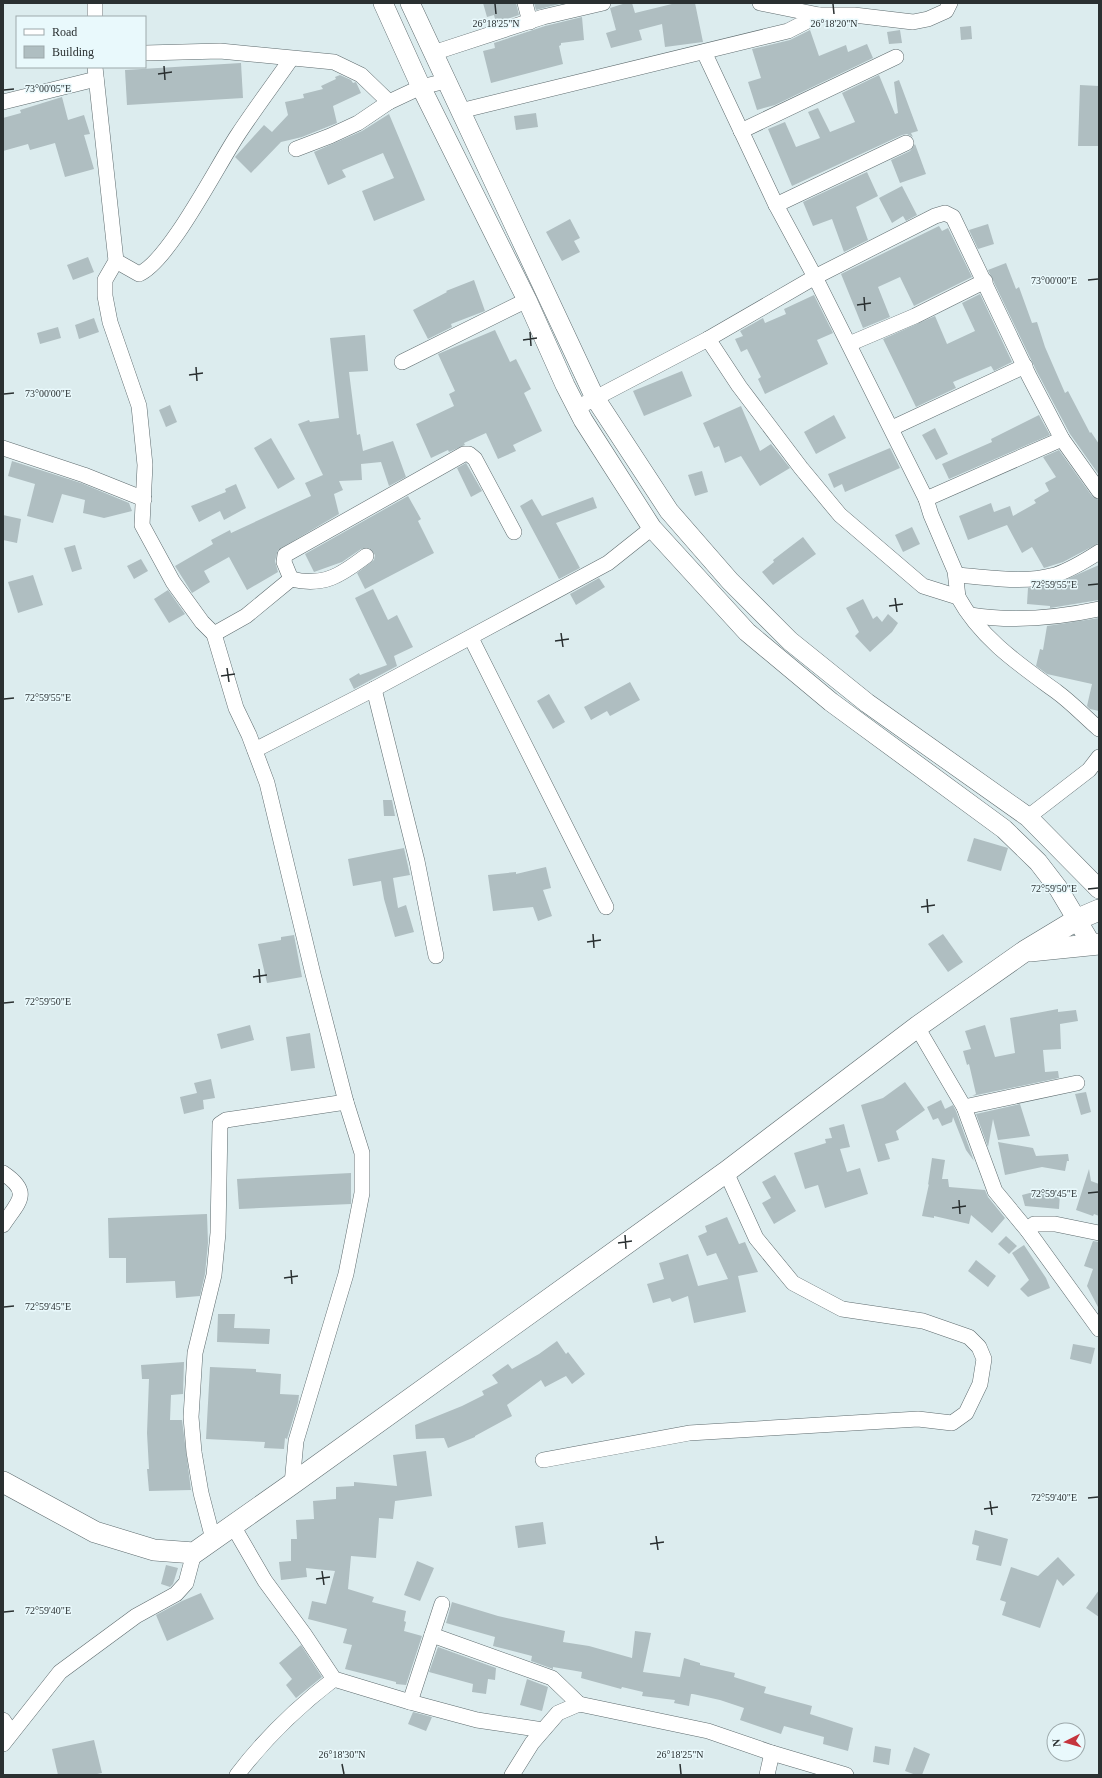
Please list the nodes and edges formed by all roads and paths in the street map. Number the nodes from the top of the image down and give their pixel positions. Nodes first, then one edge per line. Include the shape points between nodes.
1 (96, 3) edge
2 (383, 3) edge
3 (410, 3) edge
4 (525, 3) edge
5 (603, 3) edge
6 (760, 3) edge
7 (950, 3) edge
8 (852, 9) edge
9 (819, 15) junction
10 (95, 16) edge
11 (530, 22) junction
12 (704, 52) junction
13 (146, 53) edge
14 (433, 53) junction
15 (896, 58) dead end
16 (291, 59) junction
17 (95, 73) edge
18 (446, 81) junction
19 (421, 87) junction
20 (3, 102) edge
21 (389, 102) junction
22 (460, 111) junction
23 (741, 131) junction
24 (906, 143) dead end
25 (296, 149) dead end
26 (776, 205) junction
27 (116, 261) junction
28 (814, 278) junction
29 (985, 282) junction
30 (527, 300) junction
31 (708, 339) junction
32 (849, 344) junction
33 (402, 362) dead end
34 (1025, 366) junction
35 (595, 398) junction
36 (577, 408) junction
37 (892, 428) junction
38 (1062, 439) junction
39 (3, 448) edge
40 (1099, 491) edge
41 (144, 499) junction
42 (926, 499) junction
43 (652, 528) junction
44 (514, 532) dead end
45 (1099, 552) edge
46 (366, 556) dead end
47 (956, 575) junction
48 (292, 579) junction
49 (958, 597) junction
50 (1099, 609) edge
51 (970, 615) junction
52 (214, 634) junction
53 (471, 638) junction
54 (374, 689) junction
55 (1099, 729) edge
56 (255, 750) junction
57 (1099, 757) edge
58 (1028, 818) junction
59 (1099, 889) edge
60 (606, 907) dead end
61 (1099, 910) edge
62 (1078, 919) junction
63 (1095, 944) edge
64 (1025, 952) junction
65 (436, 956) dead end
66 (917, 1027) junction
67 (1077, 1083) dead end
68 (346, 1102) junction
69 (964, 1106) junction
70 (726, 1172) junction
71 (3, 1173) edge
72 (3, 1226) edge
73 (1028, 1231) junction
74 (1099, 1233) edge
75 (1099, 1329) edge
76 (543, 1460) dead end
77 (3, 1482) edge
78 (292, 1484) junction
79 (233, 1526) junction
80 (213, 1539) junction
81 (194, 1553) junction
82 (442, 1604) dead end
83 (432, 1635) junction
84 (334, 1679) junction
85 (410, 1702) junction
86 (579, 1704) junction
87 (543, 1730) junction
88 (6, 1732) edge
89 (772, 1753) junction
90 (237, 1775) edge
91 (512, 1775) edge
92 (767, 1775) edge
93 (846, 1775) edge

1 - 10 street
2 - 19 street
3 - 14 street
4 - 11 street
5 - 11 street
6 - 9 street
7 - 8 street via 946,10 928,19 913,22
8 - 9 street
9 - 12 street via 788,31
11 - 14 street
12 - 22 street
12 - 23 street
13 - 16 street via 220,51
14 - 18 street
15 - 23 street
16 - 21 street via 334,62 361,75
16 - 27 street via 237,136 175,237 155,262 139,274
17 - 20 street
17 - 27 street
18 - 19 street
18 - 22 street
19 - 21 street
19 - 30 street
21 - 25 street via 358,123
22 - 35 street
23 - 26 street
24 - 26 street
26 - 28 street
27 - 41 street via 105,280 105,296 110,322 139,406 145,466
28 - 29 street via 945,213 953,217
28 - 31 street
28 - 32 street
29 - 32 street
29 - 34 street
30 - 33 street
30 - 36 street
31 - 35 street
31 - 49 street via 801,468 840,515 923,586
32 - 37 street
34 - 37 street
34 - 38 street
35 - 36 street
35 - 58 street via 669,511 730,581 790,641 867,703
36 - 43 street
37 - 42 street
38 - 40 street
38 - 42 street
39 - 41 street via 84,475
41 - 52 street via 142,525 173,582
42 - 47 street
43 - 53 street via 608,563
43 - 62 street via 747,632 831,702 1004,829 1038,862
44 - 48 street via 475,459 469,454 464,454 286,555 284,562
45 - 47 street via 1055,575 1022,580
46 - 48 street via 343,574 325,580 304,583
47 - 49 street
48 - 52 street via 246,616
49 - 51 street
50 - 51 street via 1067,616 1033,618 988,618
51 - 55 street via 997,647 1058,693
52 - 56 street via 236,708
53 - 54 street
53 - 60 street
54 - 56 street
54 - 65 street via 417,861
56 - 68 street via 267,783
57 - 58 street via 1089,770
58 - 59 street
61 - 62 main road
62 - 63 street
62 - 64 main road
63 - 64 main road
64 - 66 main road
66 - 69 street
66 - 70 main road
67 - 69 street
68 - 78 street via 362,1153 362,1193 346,1274 296,1441
68 - 80 street via 226,1120 220,1124 216,1254 214,1274 195,1352 191,1417 201,1493
69 - 73 street via 995,1191
70 - 76 street via 756,1238 793,1283 842,1309 923,1321 969,1337 979,1347 984,1360 980,1384 966,1413 952,1423 918,1419 690,1433
70 - 78 main road
71 - 72 street via 16,1181 21,1190 21,1198
73 - 74 street via 1034,1224 1056,1224
73 - 75 street
77 - 81 main road via 96,1532 154,1550
78 - 79 main road
79 - 80 main road
79 - 84 street via 265,1581
80 - 81 main road
81 - 88 street via 186,1583 176,1594 136,1616 60,1672
82 - 83 street
83 - 85 street
83 - 86 street via 552,1678
84 - 85 street
84 - 90 street via 298,1707 260,1746
85 - 87 street via 477,1720
86 - 87 street via 558,1713
86 - 89 street via 708,1731
87 - 91 street
89 - 92 street
89 - 93 street

